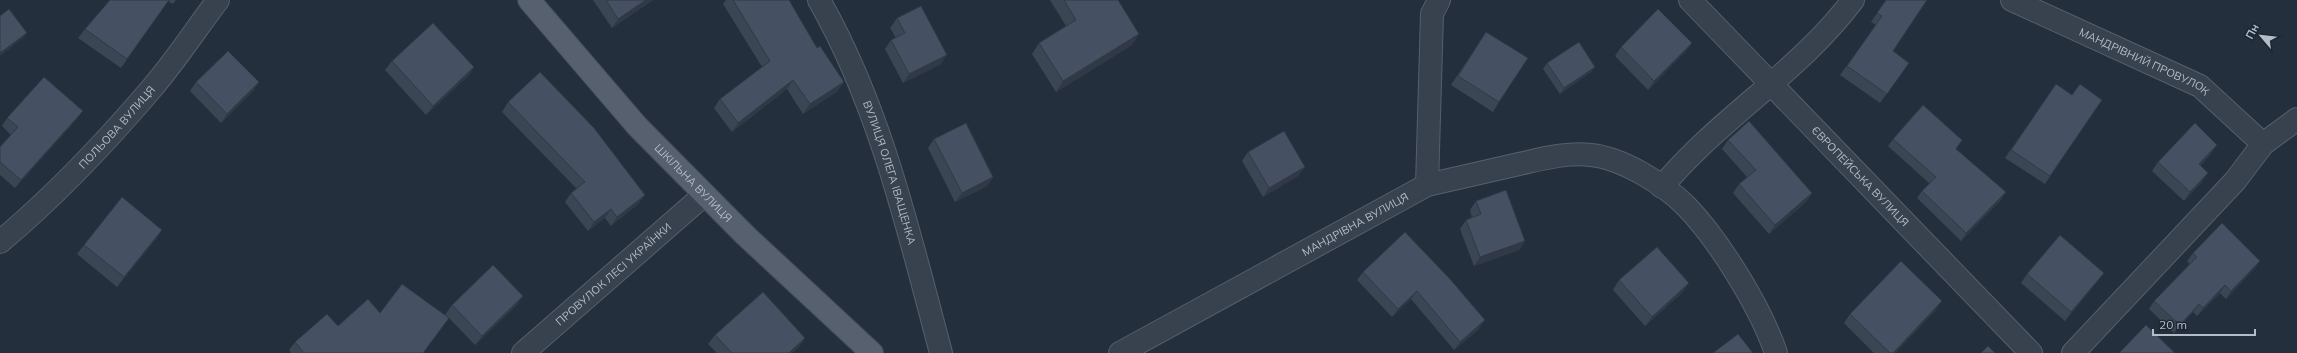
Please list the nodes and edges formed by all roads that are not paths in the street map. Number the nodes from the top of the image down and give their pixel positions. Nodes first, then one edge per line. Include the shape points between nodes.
1 (218, 0) edge
2 (529, 0) edge
3 (820, 0) edge
4 (1439, 0) edge
5 (1690, 0) edge
6 (1853, 0) edge
7 (2012, 0) edge
8 (1773, 84) junction
9 (2297, 119) edge
10 (2263, 144) junction
11 (1427, 185) junction
12 (1662, 187) junction
13 (704, 194) junction
14 (0, 242) edge
15 (523, 353) edge
16 (872, 353) edge
17 (941, 353) edge
18 (1120, 353) edge
19 (1776, 353) edge
20 (2031, 353) edge
21 (2073, 353) edge

1 - 14 street, ПОЛЬОВА ВУЛИЦЯ via 153,88 56,191
2 - 13 main road, ШКІЛЬНА ВУЛИЦЯ via 637,126
3 - 17 street, ВУЛИЦЯ ОЛЕГА ІВАЩЕНКА via 842,44 881,140
4 - 11 street via 1432,14
5 - 8 street, ЄВРОПЕЙСЬКА ВУЛИЦЯ
6 - 8 street
7 - 10 street, МАНДРІВНИЙ ПРОВУЛОК via 2200,86
8 - 12 street via 1701,145
8 - 20 street, ЄВРОПЕЙСЬКА ВУЛИЦЯ
9 - 10 street
10 - 21 street via 2235,181
11 - 12 street, МАНДРІВНА ВУЛИЦЯ via 1544,158 1579,154 1609,159
11 - 18 street, МАНДРІВНА ВУЛИЦЯ
12 - 19 street, МАНДРІВНА ВУЛИЦЯ via 1686,207 1729,263 1760,318
13 - 15 street, ПРОВУЛОК ЛЕСІ УКРАЇНКИ
13 - 16 main road, ШКІЛЬНА ВУЛИЦЯ

